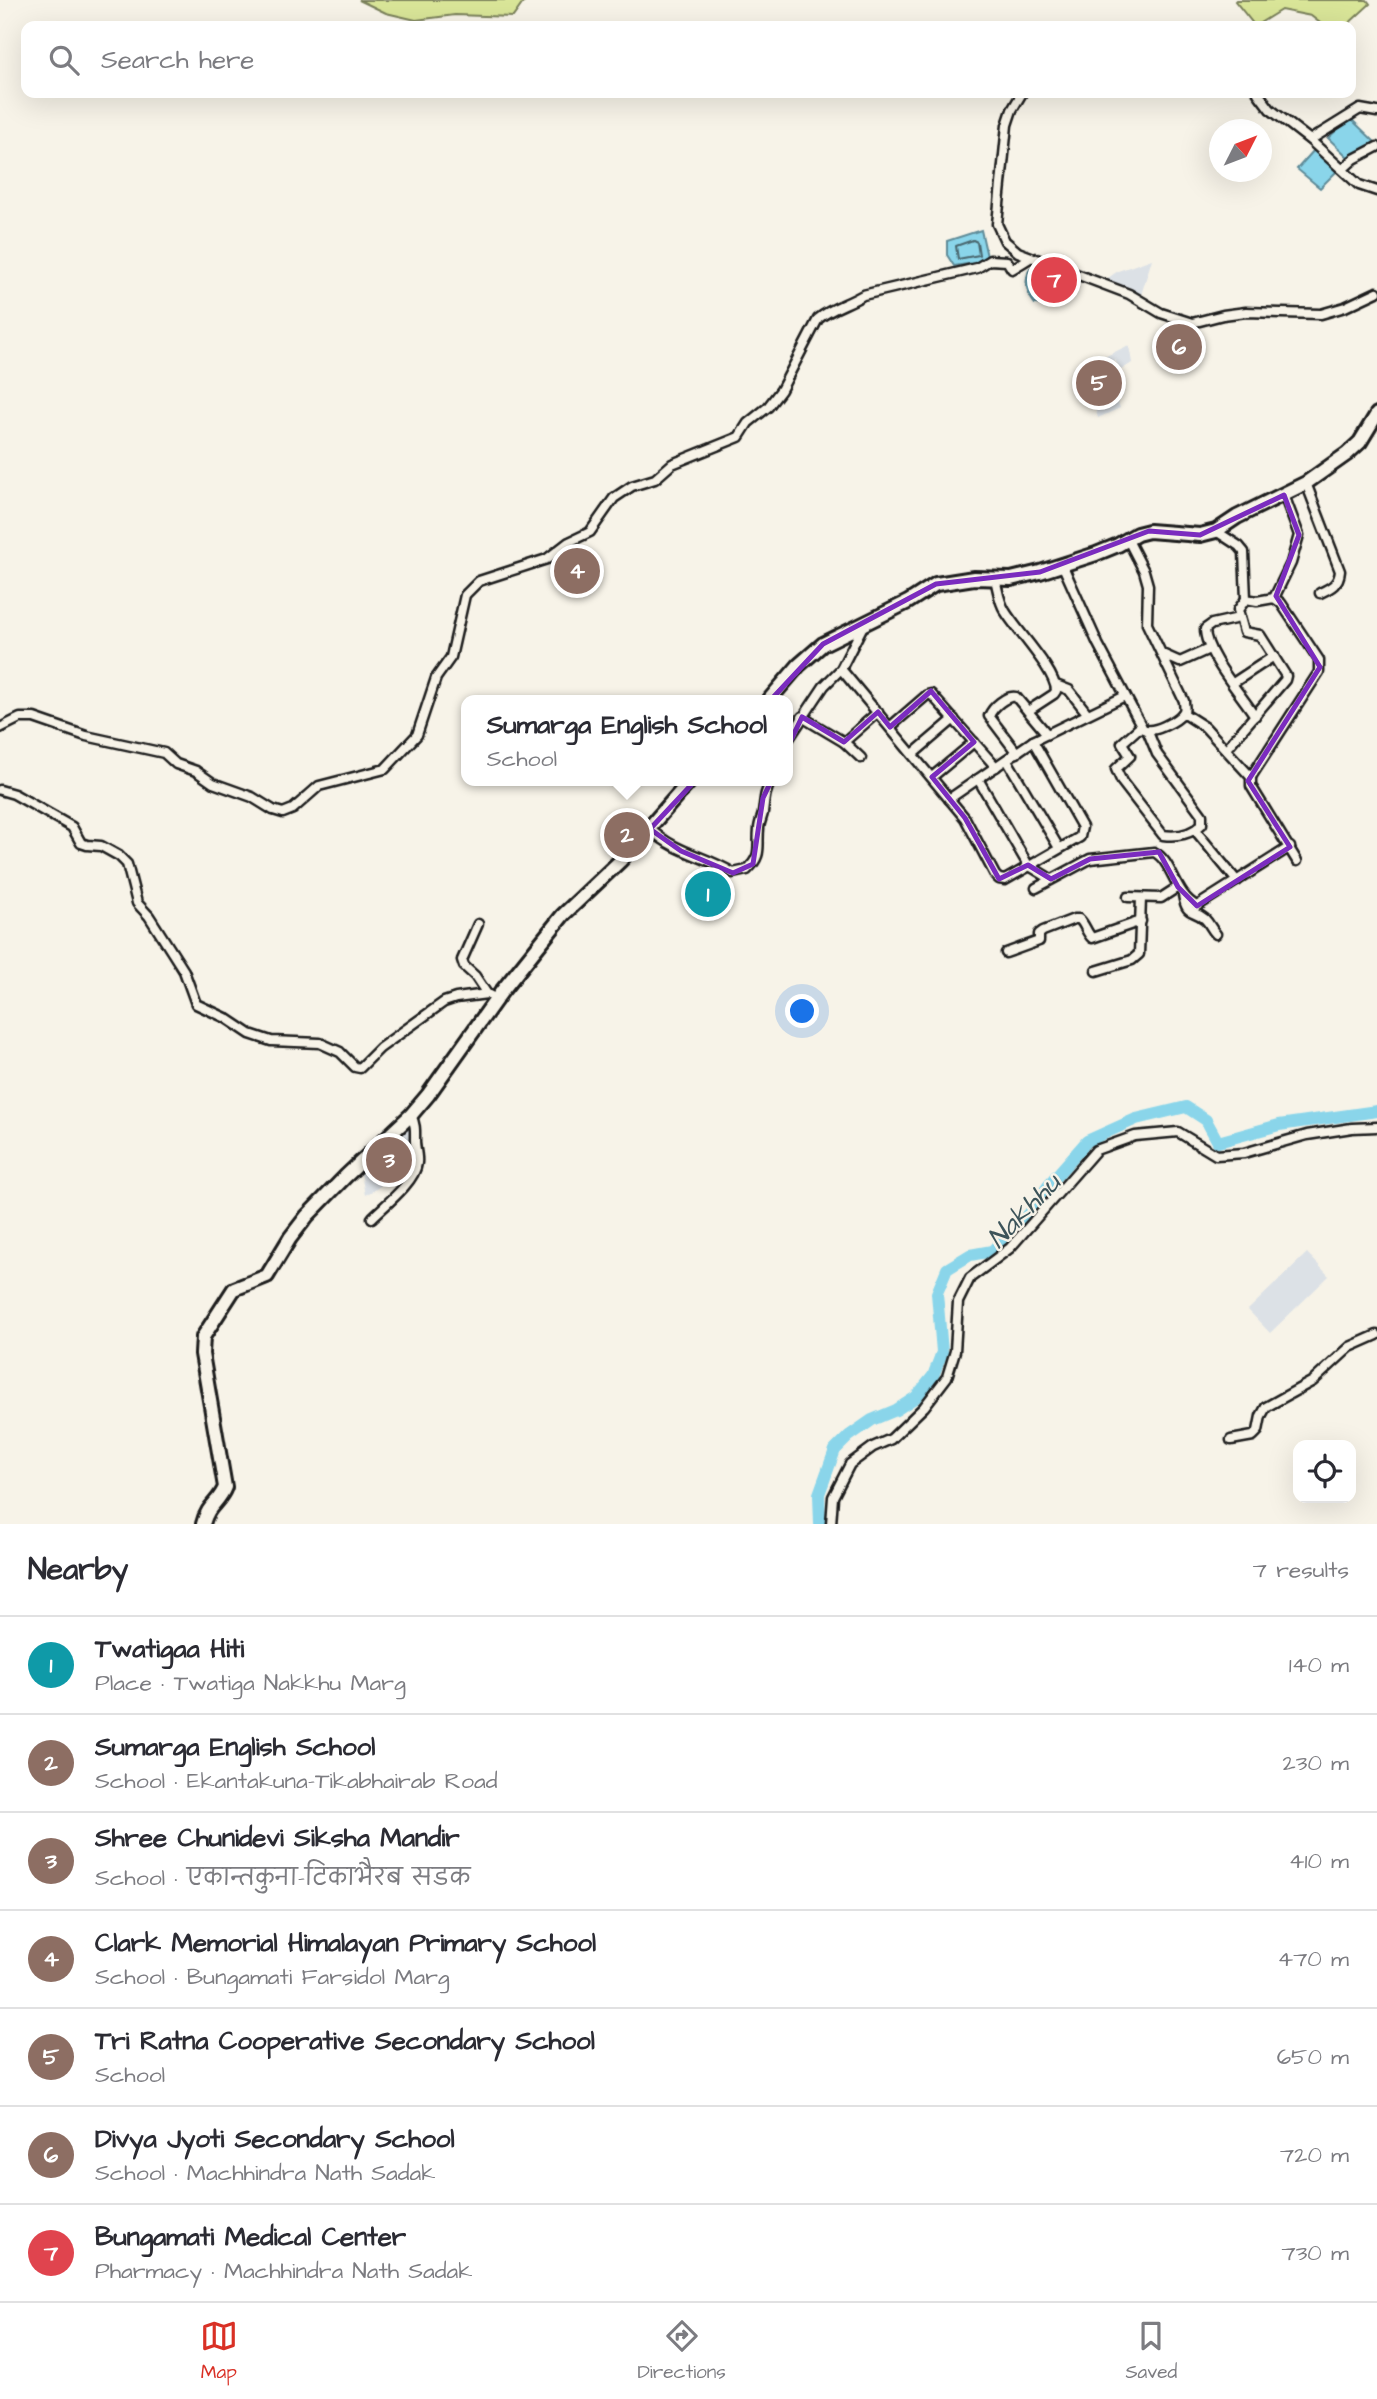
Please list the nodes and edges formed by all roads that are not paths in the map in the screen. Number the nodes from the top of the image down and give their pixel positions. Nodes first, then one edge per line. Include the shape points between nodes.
1 (1019, 98) edge
2 (1262, 98) edge
3 (1377, 112) edge
4 (1310, 140) junction
5 (1377, 147) edge
6 (1343, 169) junction
7 (1377, 191) edge
8 (1030, 258) junction
9 (1377, 292) edge
10 (1377, 414) edge
11 (1306, 483) junction
12 (1284, 495) junction
13 (1216, 531) junction
14 (1128, 540) junction
15 (1062, 564) junction
16 (995, 579) junction
17 (1320, 593) dead end
18 (1274, 598) junction
19 (1246, 599) junction
20 (1239, 618) junction
21 (864, 624) junction
22 (1209, 649) junction
23 (1162, 654) junction
24 (1274, 656) junction
25 (841, 668) junction
26 (1233, 683) junction
27 (1056, 685) junction
28 (773, 695) edge
29 (1125, 696) junction
30 (1028, 711) junction
31 (878, 712) junction
32 (1087, 713) junction
33 (1183, 713) junction
34 (1255, 716) junction
35 (802, 717) junction
36 (954, 719) junction
37 (891, 727) junction
38 (0, 728) edge
39 (1144, 729) junction
40 (793, 732) edge
41 (1047, 734) junction
42 (1033, 741) junction
43 (844, 742) junction
44 (974, 742) junction
45 (1226, 750) junction
46 (1017, 753) junction
47 (913, 754) junction
48 (861, 758) dead end
49 (1007, 760) junction
50 (996, 767) junction
51 (932, 777) junction
52 (1251, 777) junction
53 (978, 779) junction
54 (687, 786) edge
55 (769, 786) edge
56 (0, 790) edge
57 (949, 799) junction
58 (650, 829) junction
59 (1195, 830) junction
60 (1290, 847) junction
61 (1059, 848) junction
62 (1297, 861) dead end
63 (1028, 865) junction
64 (1051, 879) junction
65 (1237, 881) junction
66 (1036, 888) dead end
67 (1180, 891) junction
68 (1128, 897) dead end
69 (1142, 898) junction
70 (1141, 921) junction
71 (478, 924) dead end
72 (1216, 934) dead end
73 (1006, 953) dead end
74 (1096, 971) dead end
75 (495, 995) junction
76 (411, 1115) junction
77 (1377, 1127) edge
78 (372, 1218) dead end
79 (1377, 1335) edge
80 (1231, 1440) dead end
81 (202, 1524) edge
82 (831, 1524) edge

1 - 8 street via 1007,125 997,224 1005,241
2 - 4 street
3 - 4 street via 1360,109
4 - 6 street
5 - 6 street
6 - 7 street via 1359,185
8 - 9 street via 1192,323 1246,312 1321,314
8 - 38 street via 1012,269 1007,261 990,260 978,268 863,295 830,310 818,319 781,390 739,437 632,486 614,498 590,533 547,559 479,580 465,595 452,657 436,678 417,735 385,769 319,786 283,813 213,783 164,753 86,736 34,718 20,718
10 - 11 main road via 1360,442
11 - 12 main road
11 - 17 street via 1340,571 1332,587
12 - 13 main road
12 - 18 street via 1299,535 1292,563
13 - 14 main road via 1199,535 1149,531
13 - 19 street via 1244,552
14 - 15 main road
14 - 23 street via 1144,571 1147,624
15 - 16 main road
15 - 29 street
16 - 21 main road via 936,584
16 - 27 street via 1005,611
18 - 19 street
18 - 52 street via 1320,667
19 - 20 street
20 - 22 street via 1208,626
20 - 24 street via 1244,632 1260,635
21 - 25 street
21 - 28 main road via 823,644
22 - 23 street via 1180,662
22 - 26 street
23 - 33 street via 1184,701
24 - 26 street
24 - 34 street via 1285,680
25 - 31 street
25 - 35 street
26 - 34 street
27 - 30 street via 1054,694
27 - 32 street via 1069,690
29 - 32 street
29 - 39 street
30 - 41 street
30 - 46 street via 1012,696 989,716
31 - 37 street
31 - 43 street
32 - 41 street
33 - 39 street via 1163,727
33 - 45 street via 1205,727
34 - 45 street
35 - 40 street
35 - 43 street
36 - 37 street via 931,694
36 - 44 street
36 - 47 street
37 - 47 street
39 - 59 street via 1202,815 1202,824
39 - 59 street via 1122,743 1130,756 1116,769 1122,782 1163,835
41 - 42 street
42 - 46 street
42 - 61 street via 1082,827 1080,837
43 - 48 street
44 - 50 street
44 - 51 street
45 - 52 street
46 - 49 street
47 - 51 street
49 - 50 street
49 - 61 street
50 - 53 street
51 - 57 street
52 - 60 street via 1251,786
53 - 57 street
53 - 63 street
54 - 58 main road
55 - 58 street via 763,798 758,855 747,870 733,873 681,851
56 - 75 street via 72,827 81,843 101,846 119,856 127,864 137,903 184,971 196,1004 250,1034 271,1041 320,1043 360,1068 444,1002
57 - 63 street via 999,879 1005,880
58 - 75 main road via 563,915
59 - 65 street
60 - 62 street
60 - 65 street
61 - 63 street
63 - 64 street
64 - 66 street
64 - 67 street via 1090,859 1153,852 1162,858
65 - 67 street via 1197,906
67 - 69 street
67 - 72 street via 1190,913 1204,918
68 - 69 street
69 - 70 street
70 - 73 street via 1096,939 1074,919 1043,931 1033,945
70 - 74 street via 1141,951 1136,957
71 - 75 street via 464,966
75 - 76 main road via 460,1053
76 - 78 street via 417,1128 414,1172
76 - 81 main road via 307,1216 267,1276 234,1289 203,1337 225,1487
77 - 82 street via 1307,1135 1244,1153 1216,1155 1178,1132 1135,1136 1096,1150 1010,1248 970,1278 958,1302 955,1351 947,1377 891,1439 850,1464 833,1497
79 - 80 street via 1350,1347 1313,1381 1266,1407 1253,1436

